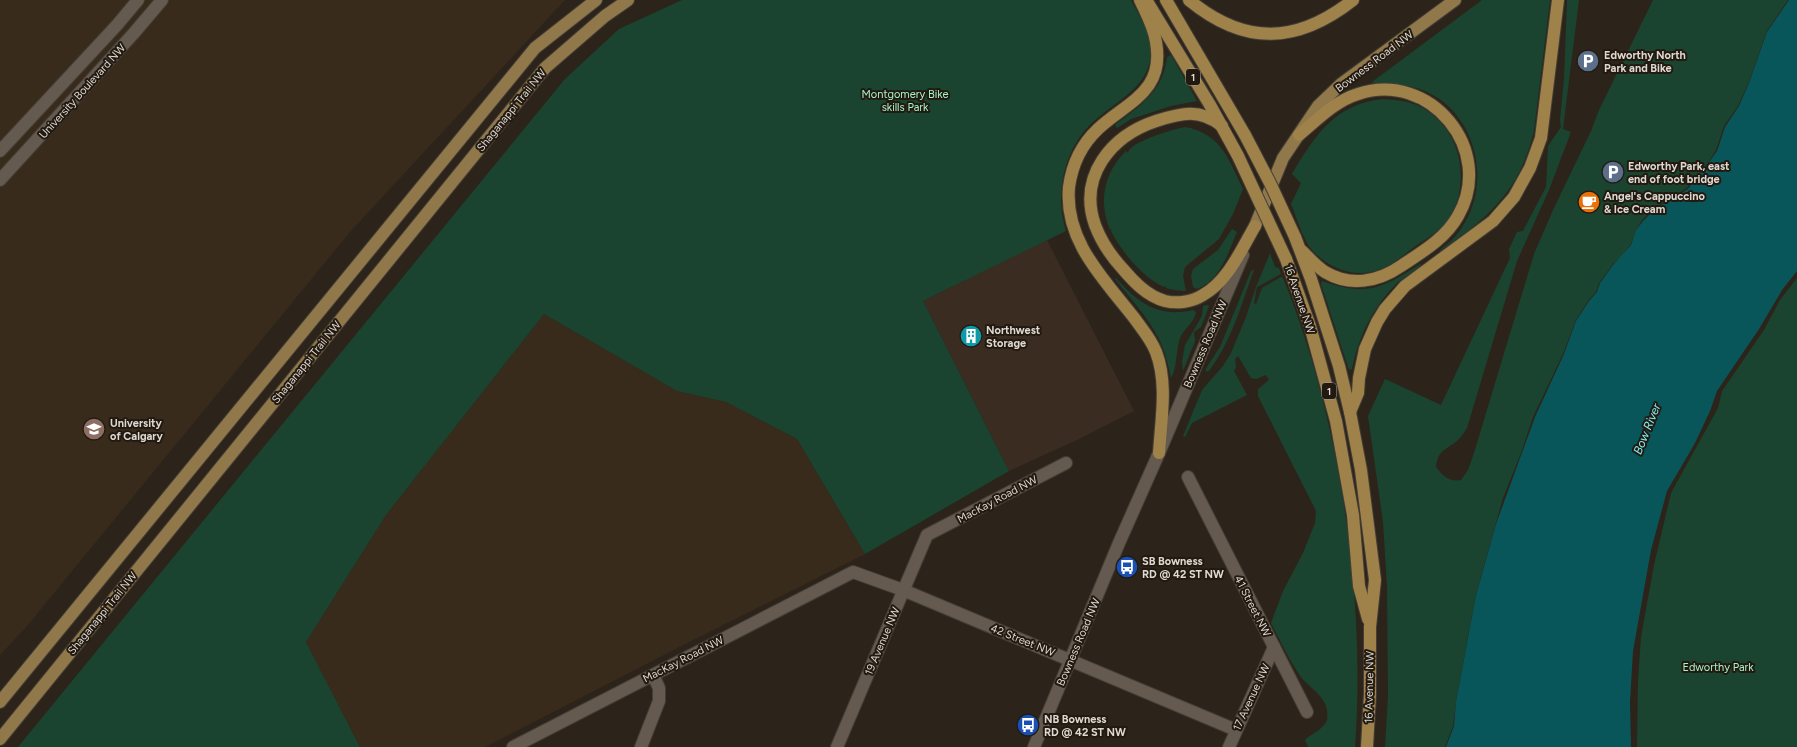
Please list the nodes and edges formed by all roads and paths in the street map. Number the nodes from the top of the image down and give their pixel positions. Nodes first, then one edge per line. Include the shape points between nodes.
1 (138, 0) edge
2 (162, 0) edge
3 (596, 0) edge
4 (628, 0) edge
5 (1140, 0) edge
6 (1147, 0) edge
7 (1166, 0) edge
8 (1189, 0) edge
9 (1353, 0) edge
10 (1455, 0) edge
11 (1558, 0) edge
12 (1222, 126) junction
13 (1299, 135) junction
14 (0, 151) edge
15 (0, 180) edge
16 (1255, 226) junction
17 (1300, 249) junction
18 (1350, 412) junction
19 (1159, 454) junction
20 (1066, 463) dead end
21 (1188, 477) dead end
22 (927, 535) joint
23 (853, 572) joint
24 (903, 590) junction
25 (1370, 627) junction
26 (1274, 647) junction
27 (1071, 660) junction
28 (653, 675) junction
29 (0, 702) edge
30 (1307, 712) dead end
31 (1236, 730) junction
32 (0, 739) edge
33 (513, 747) edge
34 (641, 747) edge
35 (837, 747) edge
36 (1034, 747) edge
37 (1229, 747) edge
38 (1367, 747) edge

1 - 14 street, University Boulevard NW
2 - 15 street, University Boulevard NW
3 - 29 main road, Shaganappi Trail NW via 535,48
4 - 32 main road, Shaganappi Trail NW via 605,16 545,68
5 - 19 highway via 1156,42 1157,59 1153,76 1142,95 1099,128 1086,143 1074,168 1069,187 1069,203 1074,231 1083,251 1142,329 1155,351 1162,380
6 - 12 highway, 16 Avenue NW / 1
7 - 17 highway, 16 Avenue NW / 1, bridge via 1246,135
8 - 9 highway via 1229,25 1256,33 1275,34 1317,24
10 - 13 main road, Bowness Road NW via 1341,84 1318,106
11 - 18 highway via 1541,138 1530,168 1514,196 1493,221 1405,286 1385,309 1365,349 1358,393
12 - 16 highway via 1204,115 1184,114 1144,126 1118,141 1104,156 1094,177 1091,204 1095,226 1108,250 1132,280 1153,296 1176,303 1201,296 1220,281
12 - 25 highway, 16 Avenue NW / 1, bridge via 1286,259 1313,336 1336,421 1353,515 1359,586
13 - 16 main road, Bowness Road NW via 1283,158
13 - 17 highway via 1329,109 1349,97 1370,91 1395,91 1427,102 1453,124 1464,144 1469,169 1467,193 1461,211 1451,227 1433,244 1386,275 1369,281 1337,278 1322,270
16 - 19 street, Bowness Road NW
17 - 18 highway, 16 Avenue NW / 1 via 1332,343
18 - 25 highway, 16 Avenue NW / 1 via 1361,470 1374,580
19 - 27 street, Bowness Road NW
20 - 22 street, MacKay Road NW
21 - 26 street, 41 Street NW
22 - 24 street, 19 Avenue NW
23 - 24 street, 42 Street NW
23 - 28 street, MacKay Road NW
24 - 27 street, 42 Street NW
24 - 35 street, 19 Avenue NW
25 - 38 highway, 16 Avenue NW / 1
26 - 30 street, 41 Street NW
26 - 31 street, 17 Avenue NW
27 - 31 street, 42 Street NW
27 - 36 street, Bowness Road NW
28 - 33 street, MacKay Road NW
28 - 34 street via 659,688 659,700
31 - 37 street, 17 Avenue NW

